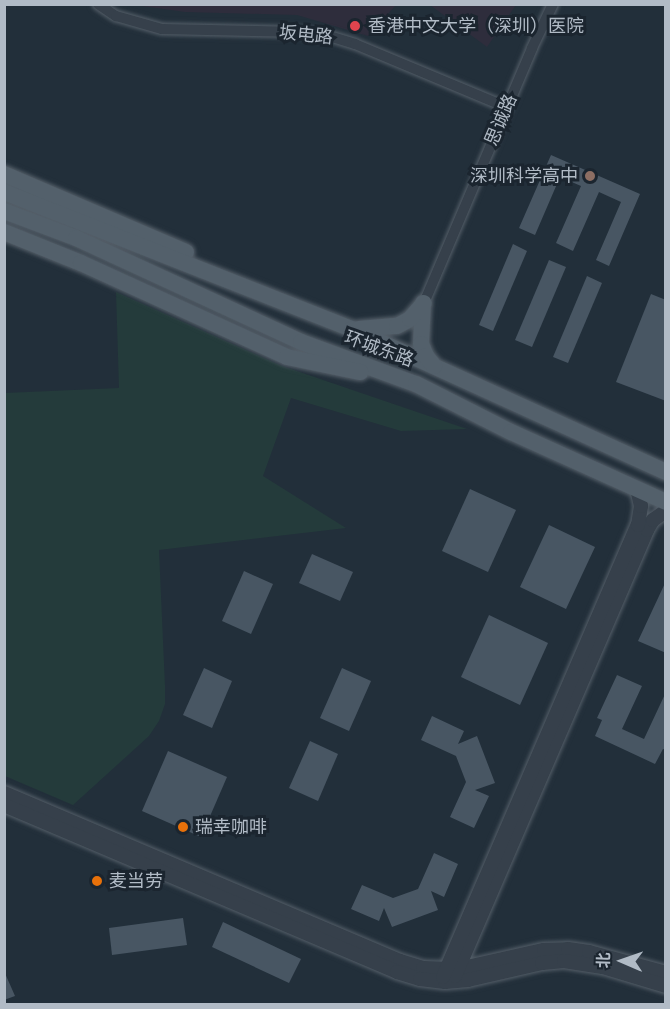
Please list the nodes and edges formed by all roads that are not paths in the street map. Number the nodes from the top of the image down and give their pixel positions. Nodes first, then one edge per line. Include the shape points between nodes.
1 (98, 4) edge
2 (554, 4) edge
3 (506, 107) junction
4 (4, 174) edge
5 (4, 192) edge
6 (4, 211) edge
7 (80, 231) junction
8 (4, 232) edge
9 (423, 303) junction
10 (352, 329) junction
11 (435, 367) junction
12 (416, 384) junction
13 (666, 472) edge
14 (637, 489) junction
15 (666, 502) edge
16 (666, 511) edge
17 (4, 793) edge
18 (4, 805) edge
19 (666, 973) edge
20 (449, 976) junction
21 (666, 986) edge

1 - 3 street, 坂电路 via 123,19 162,29 329,36
2 - 3 street, 思诚路
3 - 9 street, 思诚路
4 - 10 main road
5 - 7 main road
6 - 7 main road
7 - 10 main road, 环城东路
7 - 12 main road, 环城东路 via 301,342
8 - 12 main road via 287,357
9 - 10 main road via 397,326
9 - 11 main road via 421,344
10 - 11 main road, 环城东路
11 - 13 main road, 环城东路
12 - 14 main road, 环城东路
14 - 15 main road, 环城东路
14 - 20 street via 641,506 638,525
16 - 20 street via 647,530
17 - 20 street via 400,961
18 - 20 street via 397,972 420,979
19 - 20 street via 568,949 544,950
20 - 21 street via 564,961 603,967

